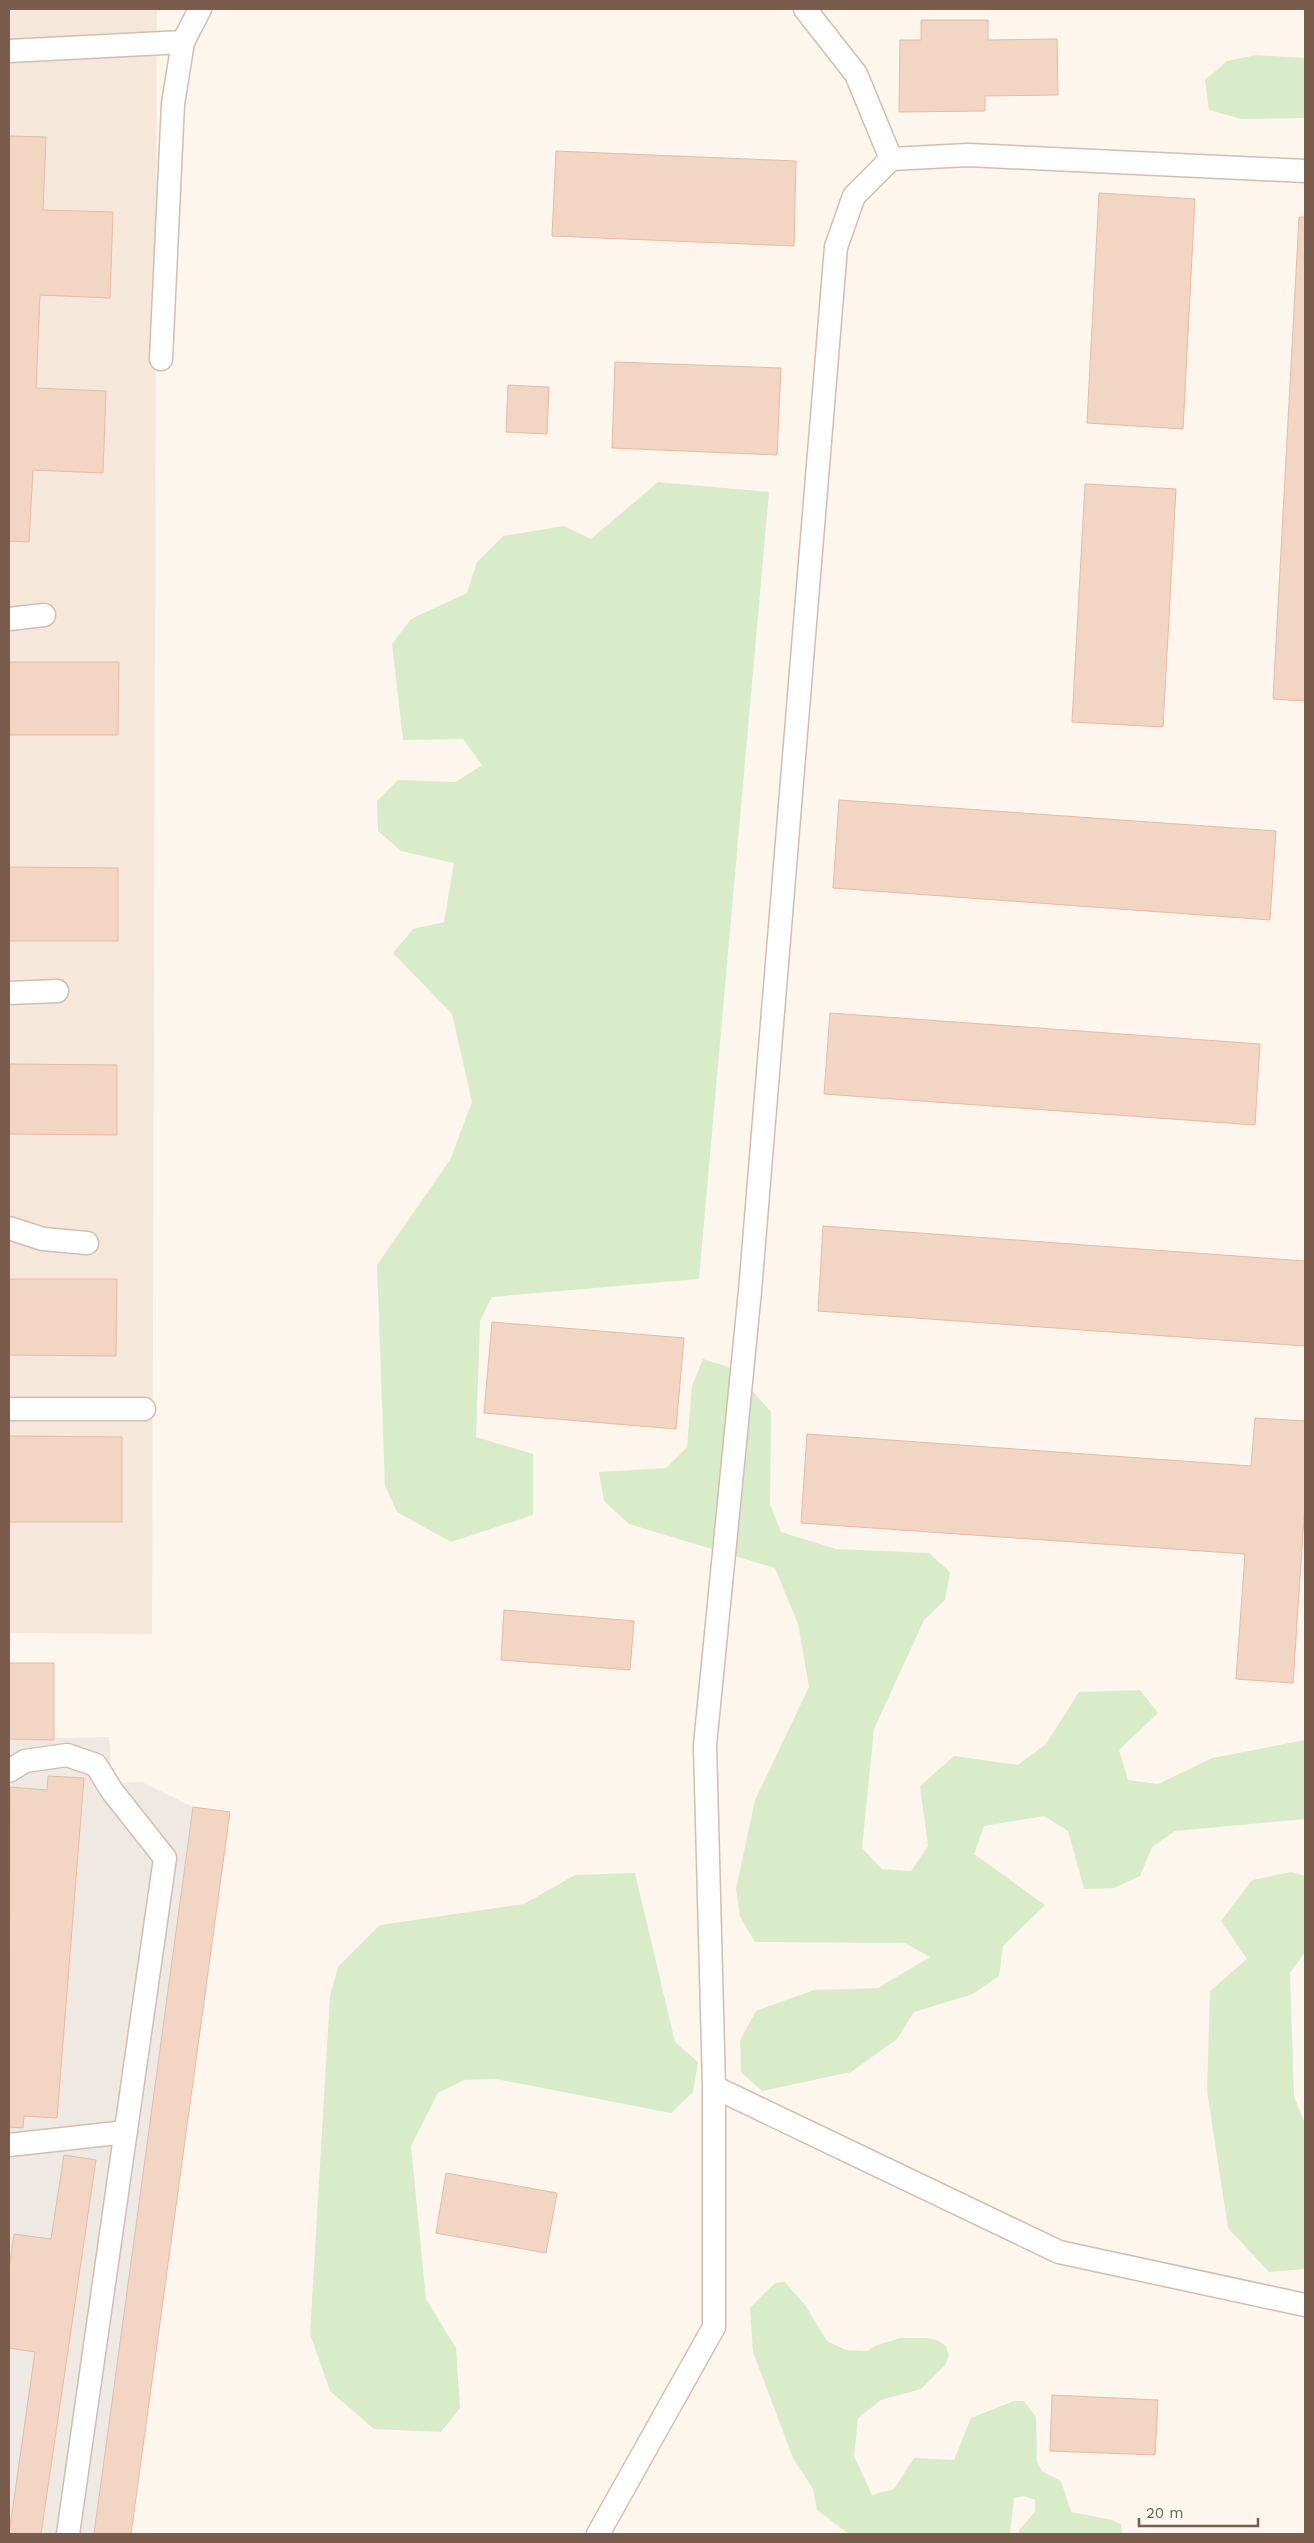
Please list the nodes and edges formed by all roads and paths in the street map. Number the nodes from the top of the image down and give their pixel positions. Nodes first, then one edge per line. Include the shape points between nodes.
1 (200, 9) edge
2 (805, 9) edge
3 (183, 42) junction
4 (9, 51) edge
5 (890, 159) junction
6 (1305, 172) edge
7 (161, 359) dead end
8 (44, 615) dead end
9 (9, 619) edge
10 (57, 991) dead end
11 (9, 993) edge
12 (9, 1228) edge
13 (87, 1244) dead end
14 (9, 1409) edge
15 (144, 1409) dead end
16 (9, 1771) edge
17 (714, 2087) junction
18 (126, 2132) junction
19 (9, 2145) edge
20 (1305, 2305) edge
21 (68, 2534) edge
22 (598, 2534) edge

1 - 3 lane
2 - 5 lane via 856,74
3 - 4 lane
3 - 7 lane via 173,104
5 - 6 lane via 968,155
5 - 17 lane via 854,196 836,246 751,1282 705,1745
8 - 9 lane
10 - 11 lane
12 - 13 lane via 43,1239
14 - 15 lane
16 - 18 lane via 24,1761 67,1756 96,1765 112,1791 165,1858
17 - 20 lane via 1059,2252
17 - 22 lane via 714,2327
18 - 19 lane
18 - 21 lane

